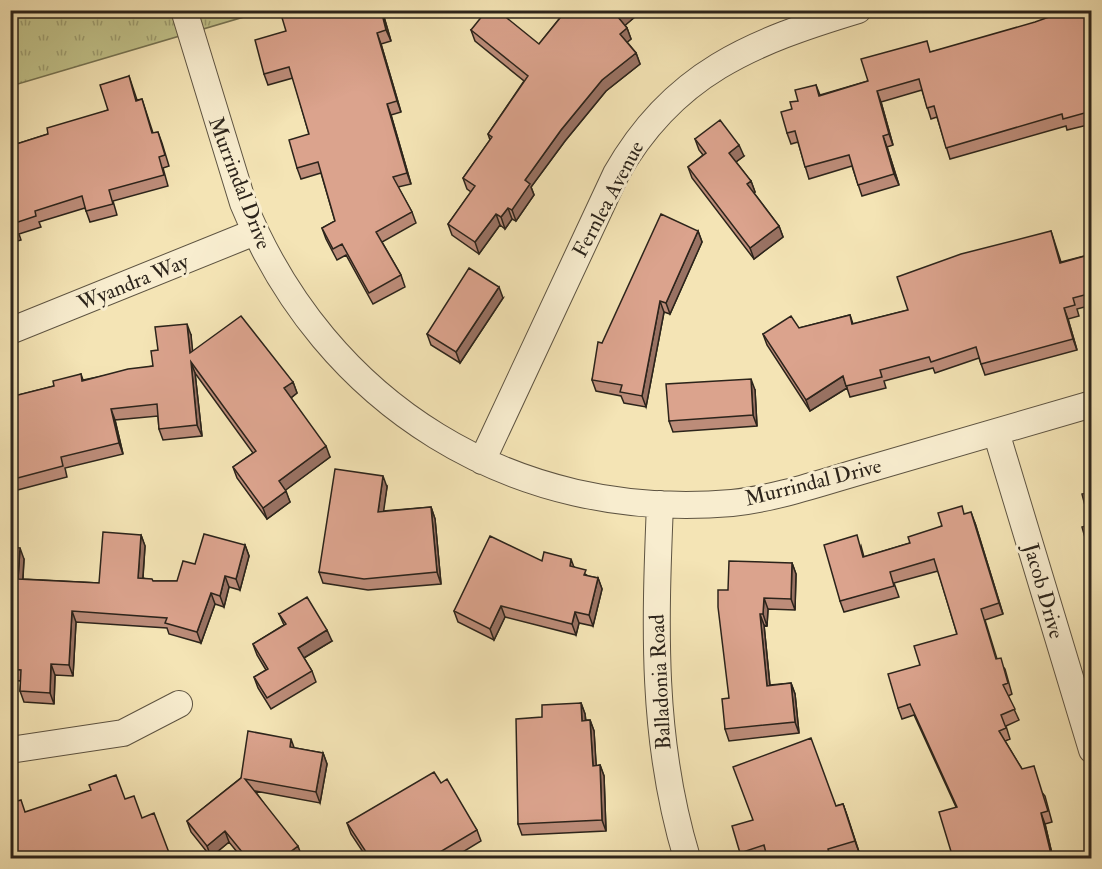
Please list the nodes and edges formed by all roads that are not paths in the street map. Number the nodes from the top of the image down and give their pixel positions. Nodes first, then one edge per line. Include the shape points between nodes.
1 (184, 10) edge
2 (858, 10) edge
3 (255, 232) junction
4 (10, 331) edge
5 (1092, 404) edge
6 (996, 432) junction
7 (482, 461) junction
8 (660, 504) junction
9 (179, 704) dead end
10 (10, 750) edge
11 (1092, 750) edge
12 (682, 857) edge

1 - 3 street, Murrindal Drive via 231,170
2 - 7 street, Fernlea Avenue via 776,36 722,62 671,102 638,139 616,174
3 - 4 street, Wyandra Way
3 - 7 street, Murrindal Drive via 298,308 361,380 418,424
5 - 6 street, Murrindal Drive
6 - 8 street, Murrindal Drive via 769,496 734,502
6 - 11 street, Jacob Drive
7 - 8 street, Murrindal Drive via 529,481 575,493
8 - 12 street, Balladonia Road via 655,629 659,724
9 - 10 street via 123,734

